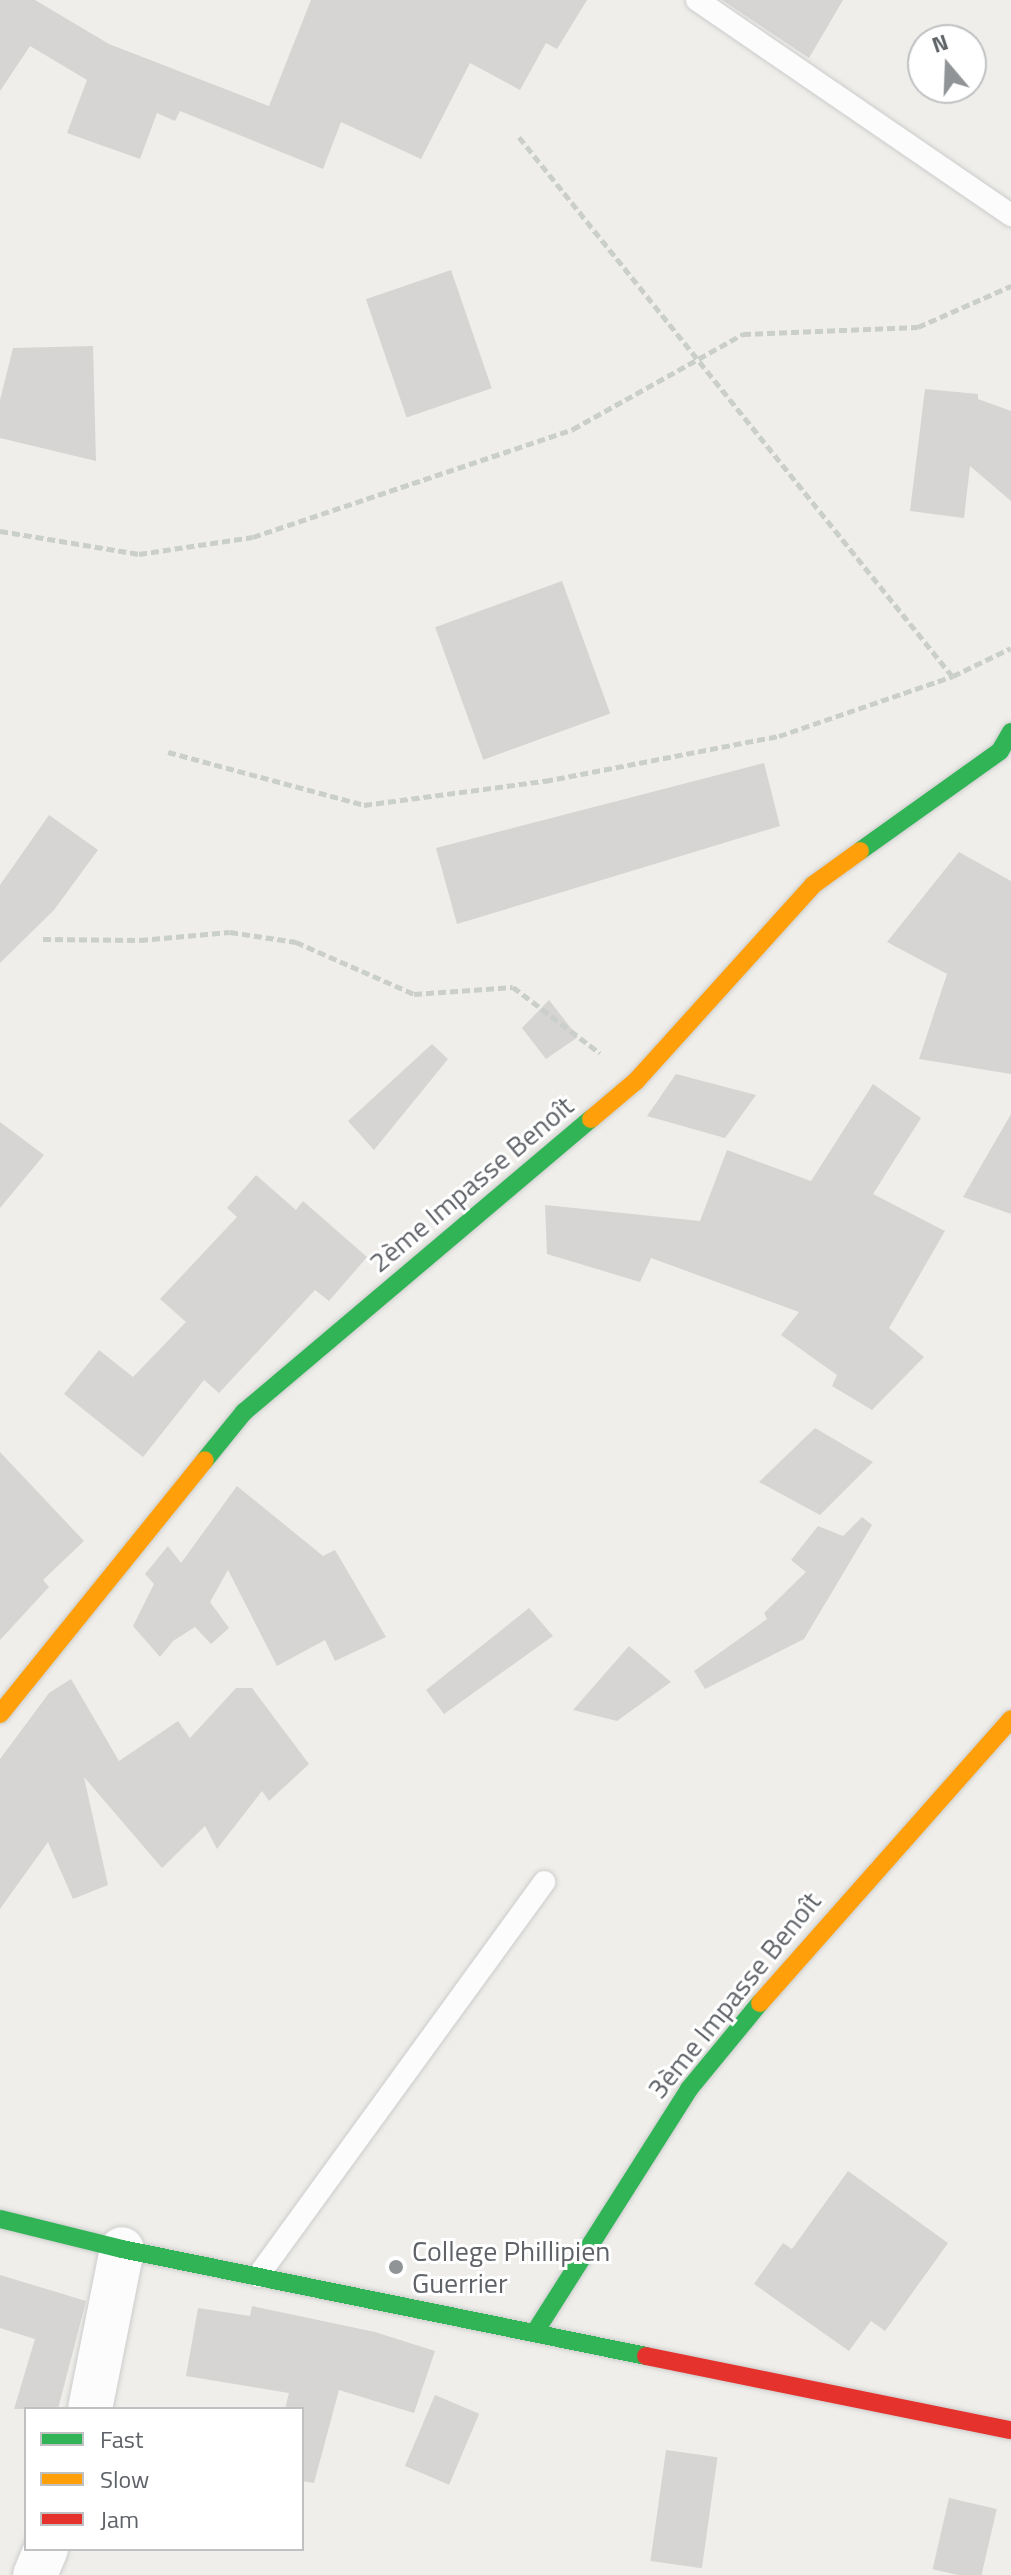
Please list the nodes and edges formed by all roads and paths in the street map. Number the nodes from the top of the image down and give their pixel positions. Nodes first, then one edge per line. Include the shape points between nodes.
1 (697, 0) edge
2 (519, 137) dead end
3 (1011, 215) edge
4 (1011, 286) edge
5 (697, 359) junction
6 (0, 531) edge
7 (1011, 648) edge
8 (953, 676) junction
9 (1011, 732) edge
10 (168, 752) dead end
11 (43, 939) dead end
12 (636, 1081) junction
13 (0, 1714) edge
14 (1011, 1719) edge
15 (544, 1882) dead end
16 (0, 2219) edge
17 (122, 2249) junction
18 (258, 2276) junction
19 (535, 2332) junction
20 (90, 2407) edge
21 (1011, 2430) edge
22 (45, 2551) edge
23 (35, 2575) edge

1 - 3 lane
2 - 5 path
4 - 5 path via 918,327 743,334
5 - 6 path via 573,429 253,537 139,554
5 - 8 path
7 - 8 path
8 - 10 path via 779,736 545,781 364,805
9 - 12 street, 2ème Impasse Benoît via 1000,751 813,885
11 - 12 path via 140,940 230,932 296,942 414,994 513,987
12 - 13 street, 2ème Impasse Benoît via 244,1412
14 - 19 street, 3ème Impasse Benoît via 828,1921 689,2089
15 - 18 lane
16 - 17 street
17 - 18 street
17 - 20 street
18 - 19 street
19 - 21 street
22 - 23 street

